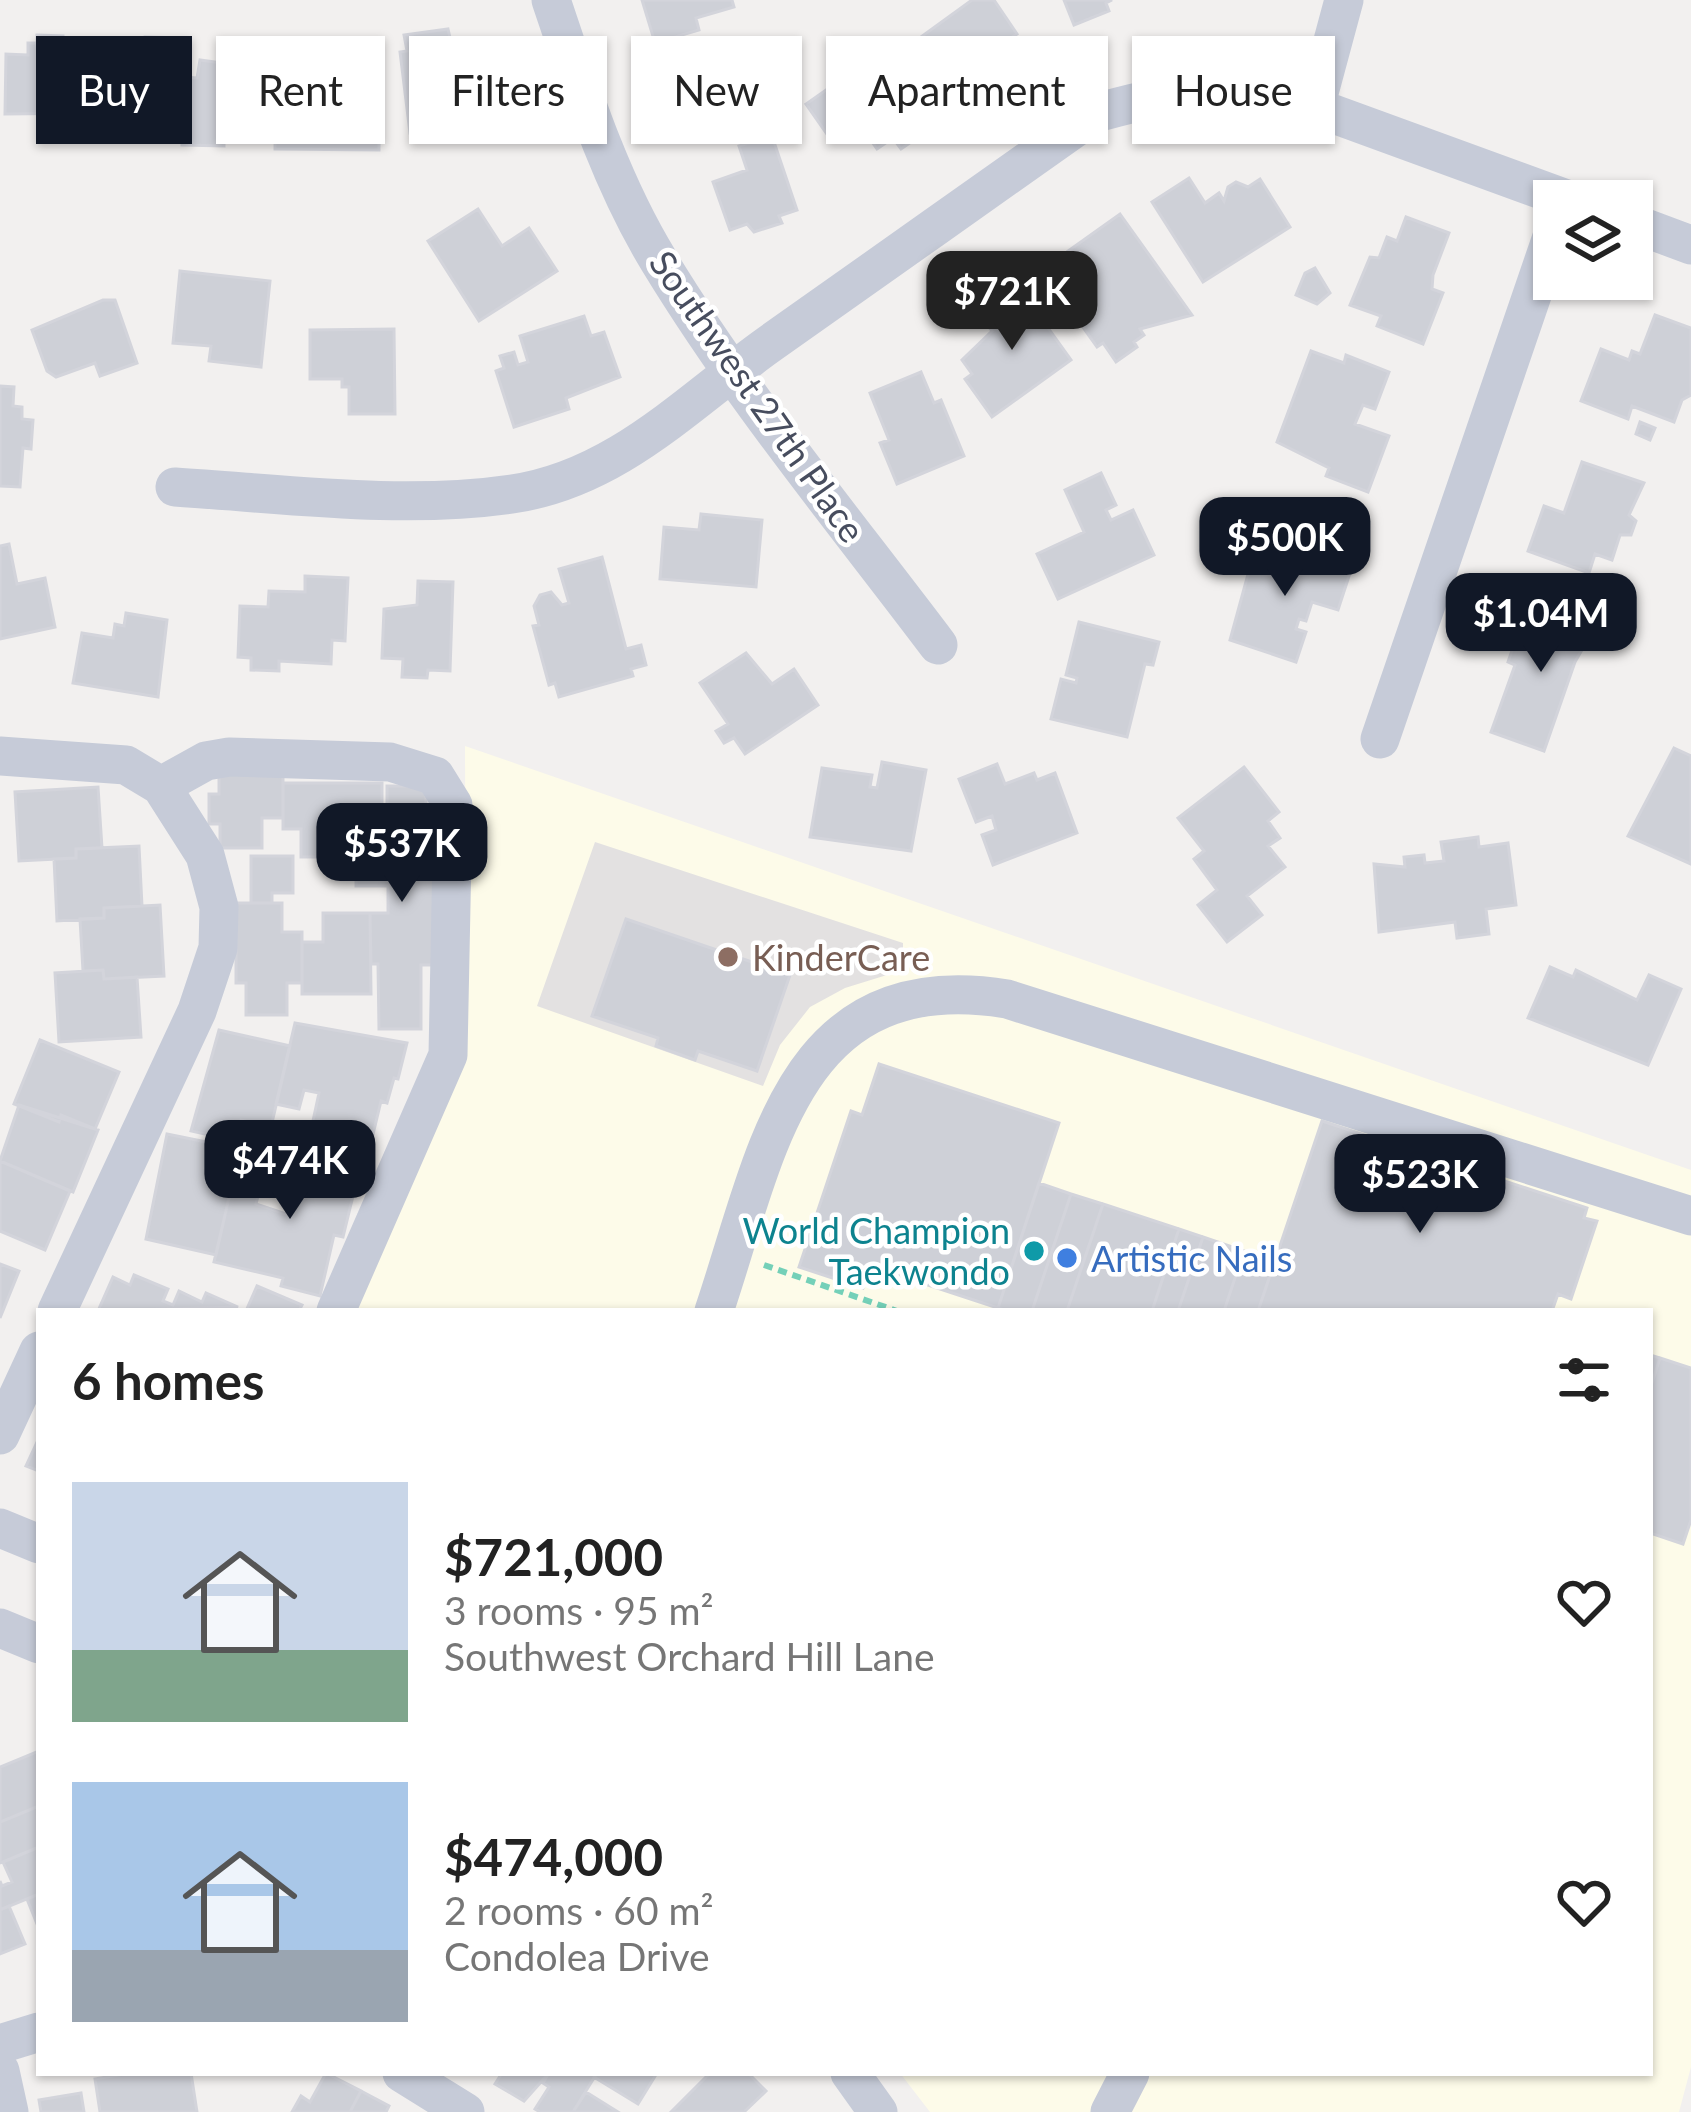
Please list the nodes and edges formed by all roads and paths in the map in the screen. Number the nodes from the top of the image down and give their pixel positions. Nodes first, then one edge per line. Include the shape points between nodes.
1 (551, 0) edge
2 (1344, 0) edge
3 (1334, 36) edge
4 (1132, 105) edge
5 (1335, 112) edge
6 (1533, 195) edge
7 (1653, 231) edge
8 (1691, 245) edge
9 (1533, 297) edge
10 (731, 371) junction
11 (176, 488) dead end
12 (938, 644) dead end
13 (1380, 739) dead end
14 (0, 756) edge
15 (161, 786) junction
16 (1691, 1216) edge
17 (797, 1274) dead end
18 (59, 1308) edge
19 (336, 1308) edge
20 (715, 1308) edge
21 (889, 1308) edge
22 (36, 1358) edge
23 (0, 1436) edge
24 (0, 1528) edge
25 (36, 1543) edge
26 (0, 1628) edge
27 (36, 1644) edge
28 (36, 2033) edge
29 (0, 2044) edge
30 (0, 2071) edge
31 (406, 2076) edge
32 (852, 2076) edge
33 (1129, 2076) edge
34 (9, 2112) edge
35 (465, 2112) edge
36 (878, 2112) edge
37 (1111, 2112) edge

1 - 10 street, Southwest 27th Place via 592,123 657,257
2 - 3 street
4 - 10 street via 1096,113
5 - 6 street
7 - 8 street
9 - 13 street
10 - 11 street via 647,440 582,475 514,494 443,499
10 - 12 street, Southwest 27th Place
14 - 15 street via 126,765
15 - 18 street via 209,866 218,948 197,1011
15 - 19 street via 206,761 230,758 390,762 436,776 453,805 448,1055
16 - 20 street via 962,991 876,1013 809,1063 786,1097
17 - 21 path
22 - 23 street
24 - 25 street
26 - 27 street
28 - 29 street
30 - 34 street
31 - 35 street
32 - 36 street
33 - 37 street

